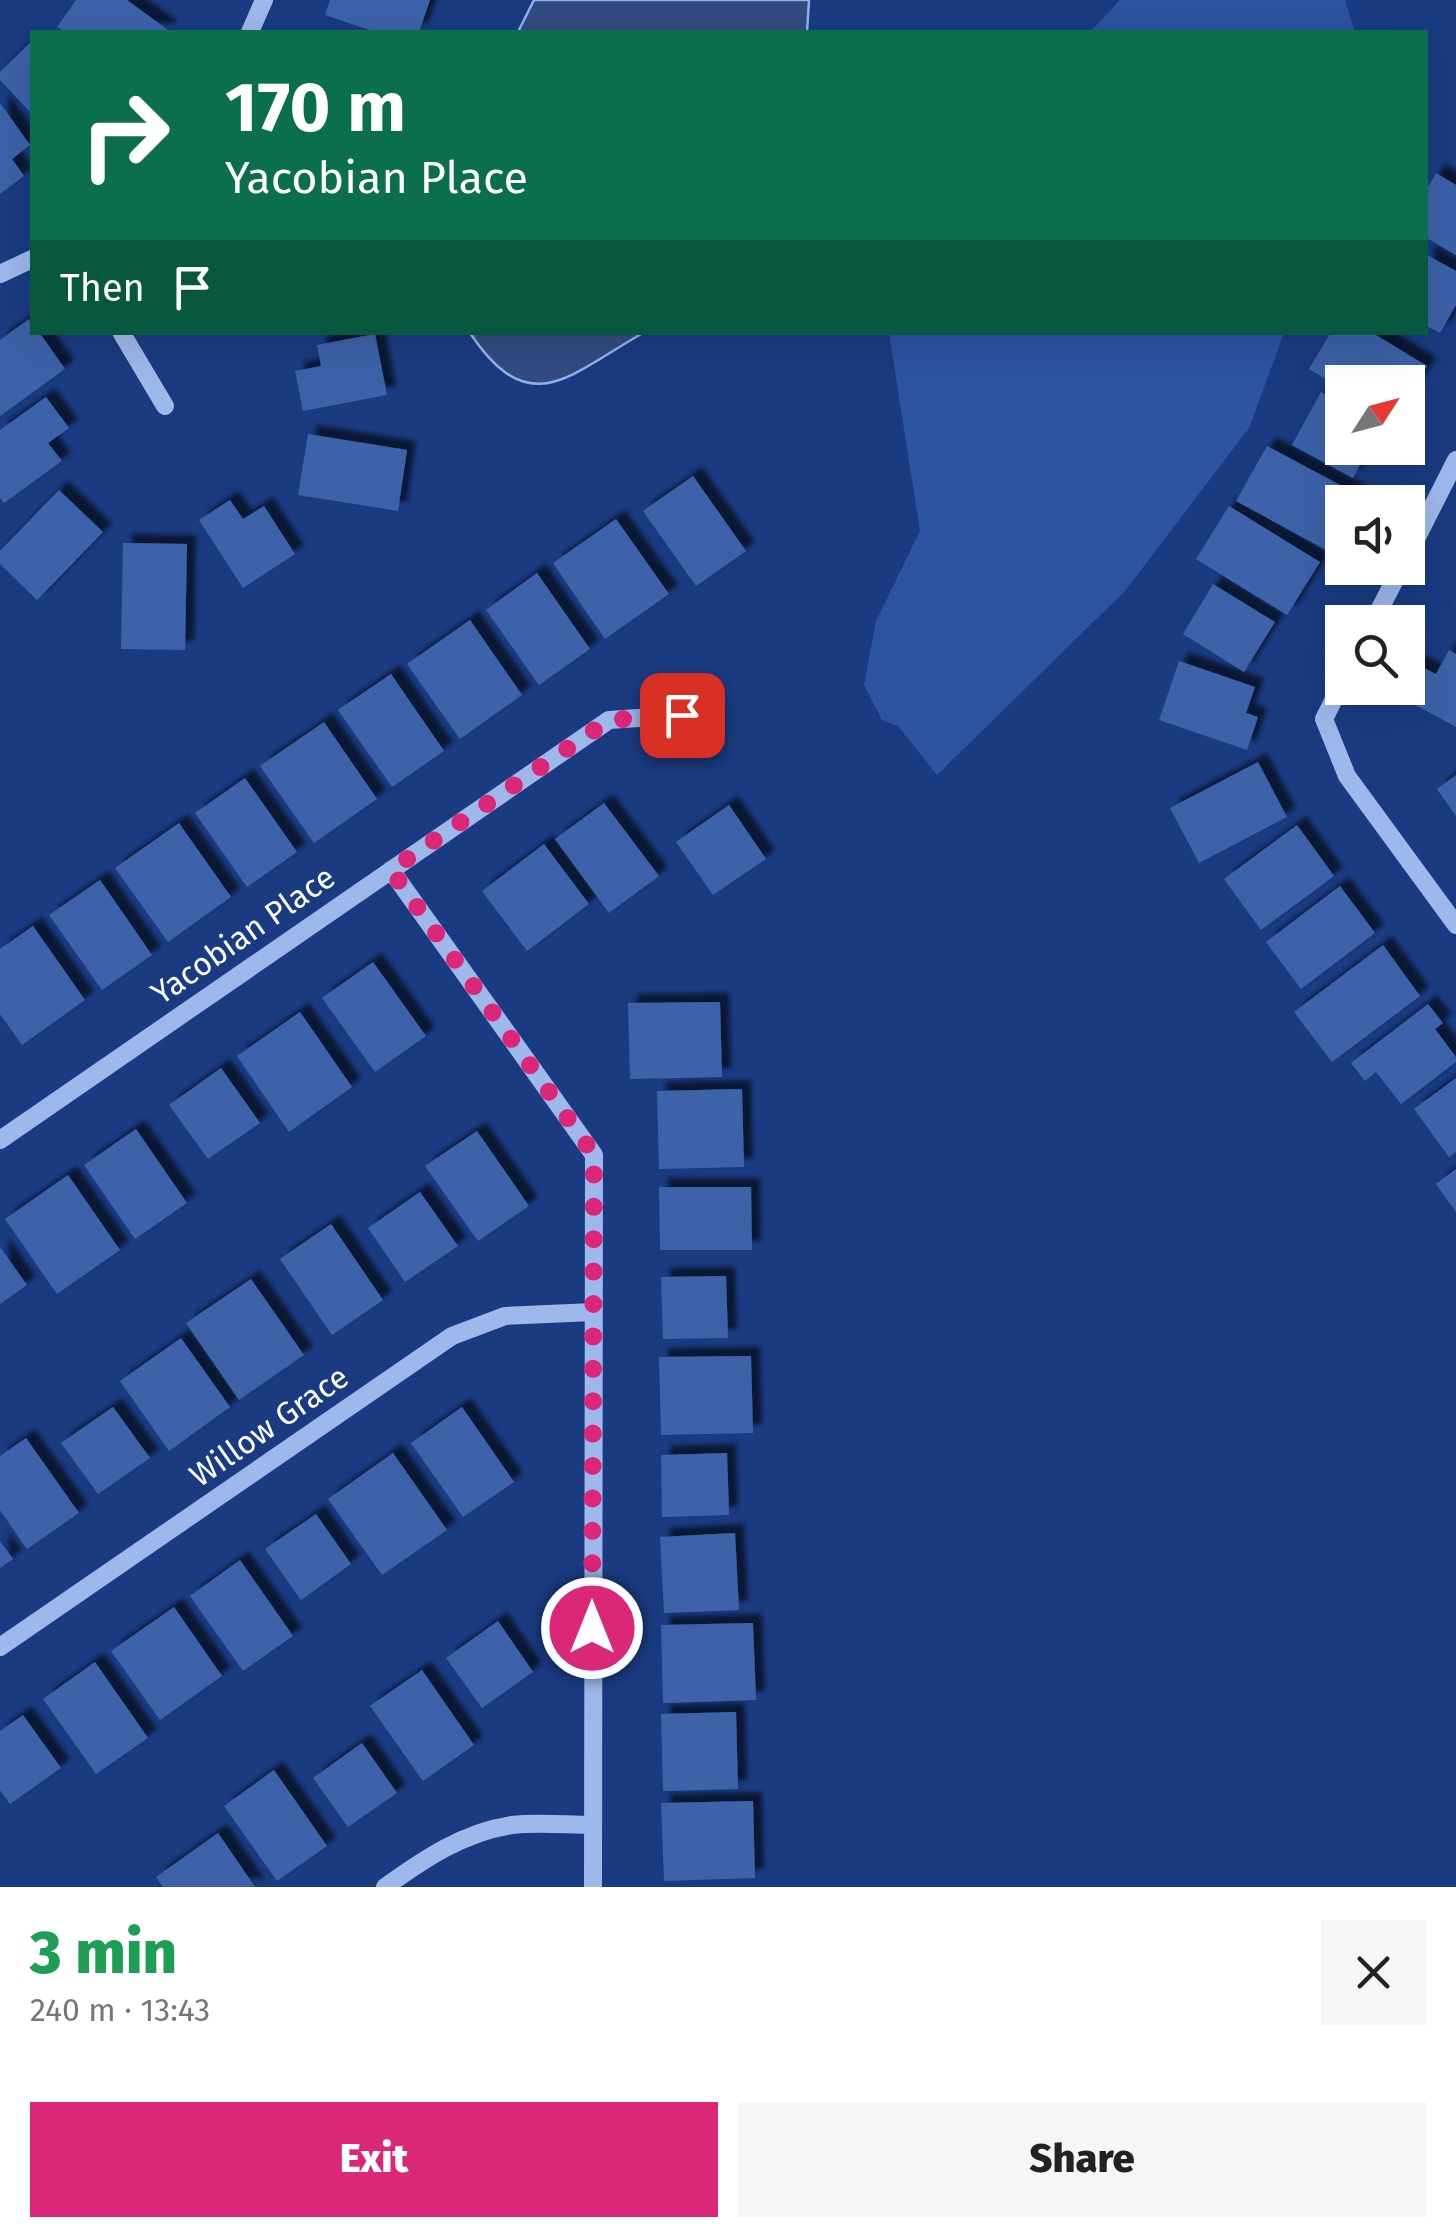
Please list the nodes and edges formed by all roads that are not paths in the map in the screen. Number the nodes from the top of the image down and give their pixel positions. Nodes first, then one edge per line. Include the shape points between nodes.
1 (264, 0) edge
2 (251, 30) edge
3 (30, 260) edge
4 (0, 274) edge
5 (123, 335) edge
6 (165, 406) dead end
7 (1456, 460) edge
8 (1425, 521) edge
9 (1331, 705) edge
10 (682, 715) dead end
11 (391, 870) junction
12 (1456, 925) edge
13 (0, 1140) edge
14 (593, 1312) junction
15 (0, 1648) edge
16 (592, 1825) junction
17 (384, 1887) edge
18 (593, 1887) edge

1 - 2 street
3 - 4 street
5 - 6 street
7 - 8 street
9 - 12 street via 1324,719 1347,776
10 - 11 street, Yacobian Place via 609,720
11 - 13 street, Yacobian Place
11 - 14 street via 594,1155
14 - 15 street, Willow Grace via 505,1316 452,1336
14 - 16 street
16 - 17 street via 514,1825 471,1835
16 - 18 street

